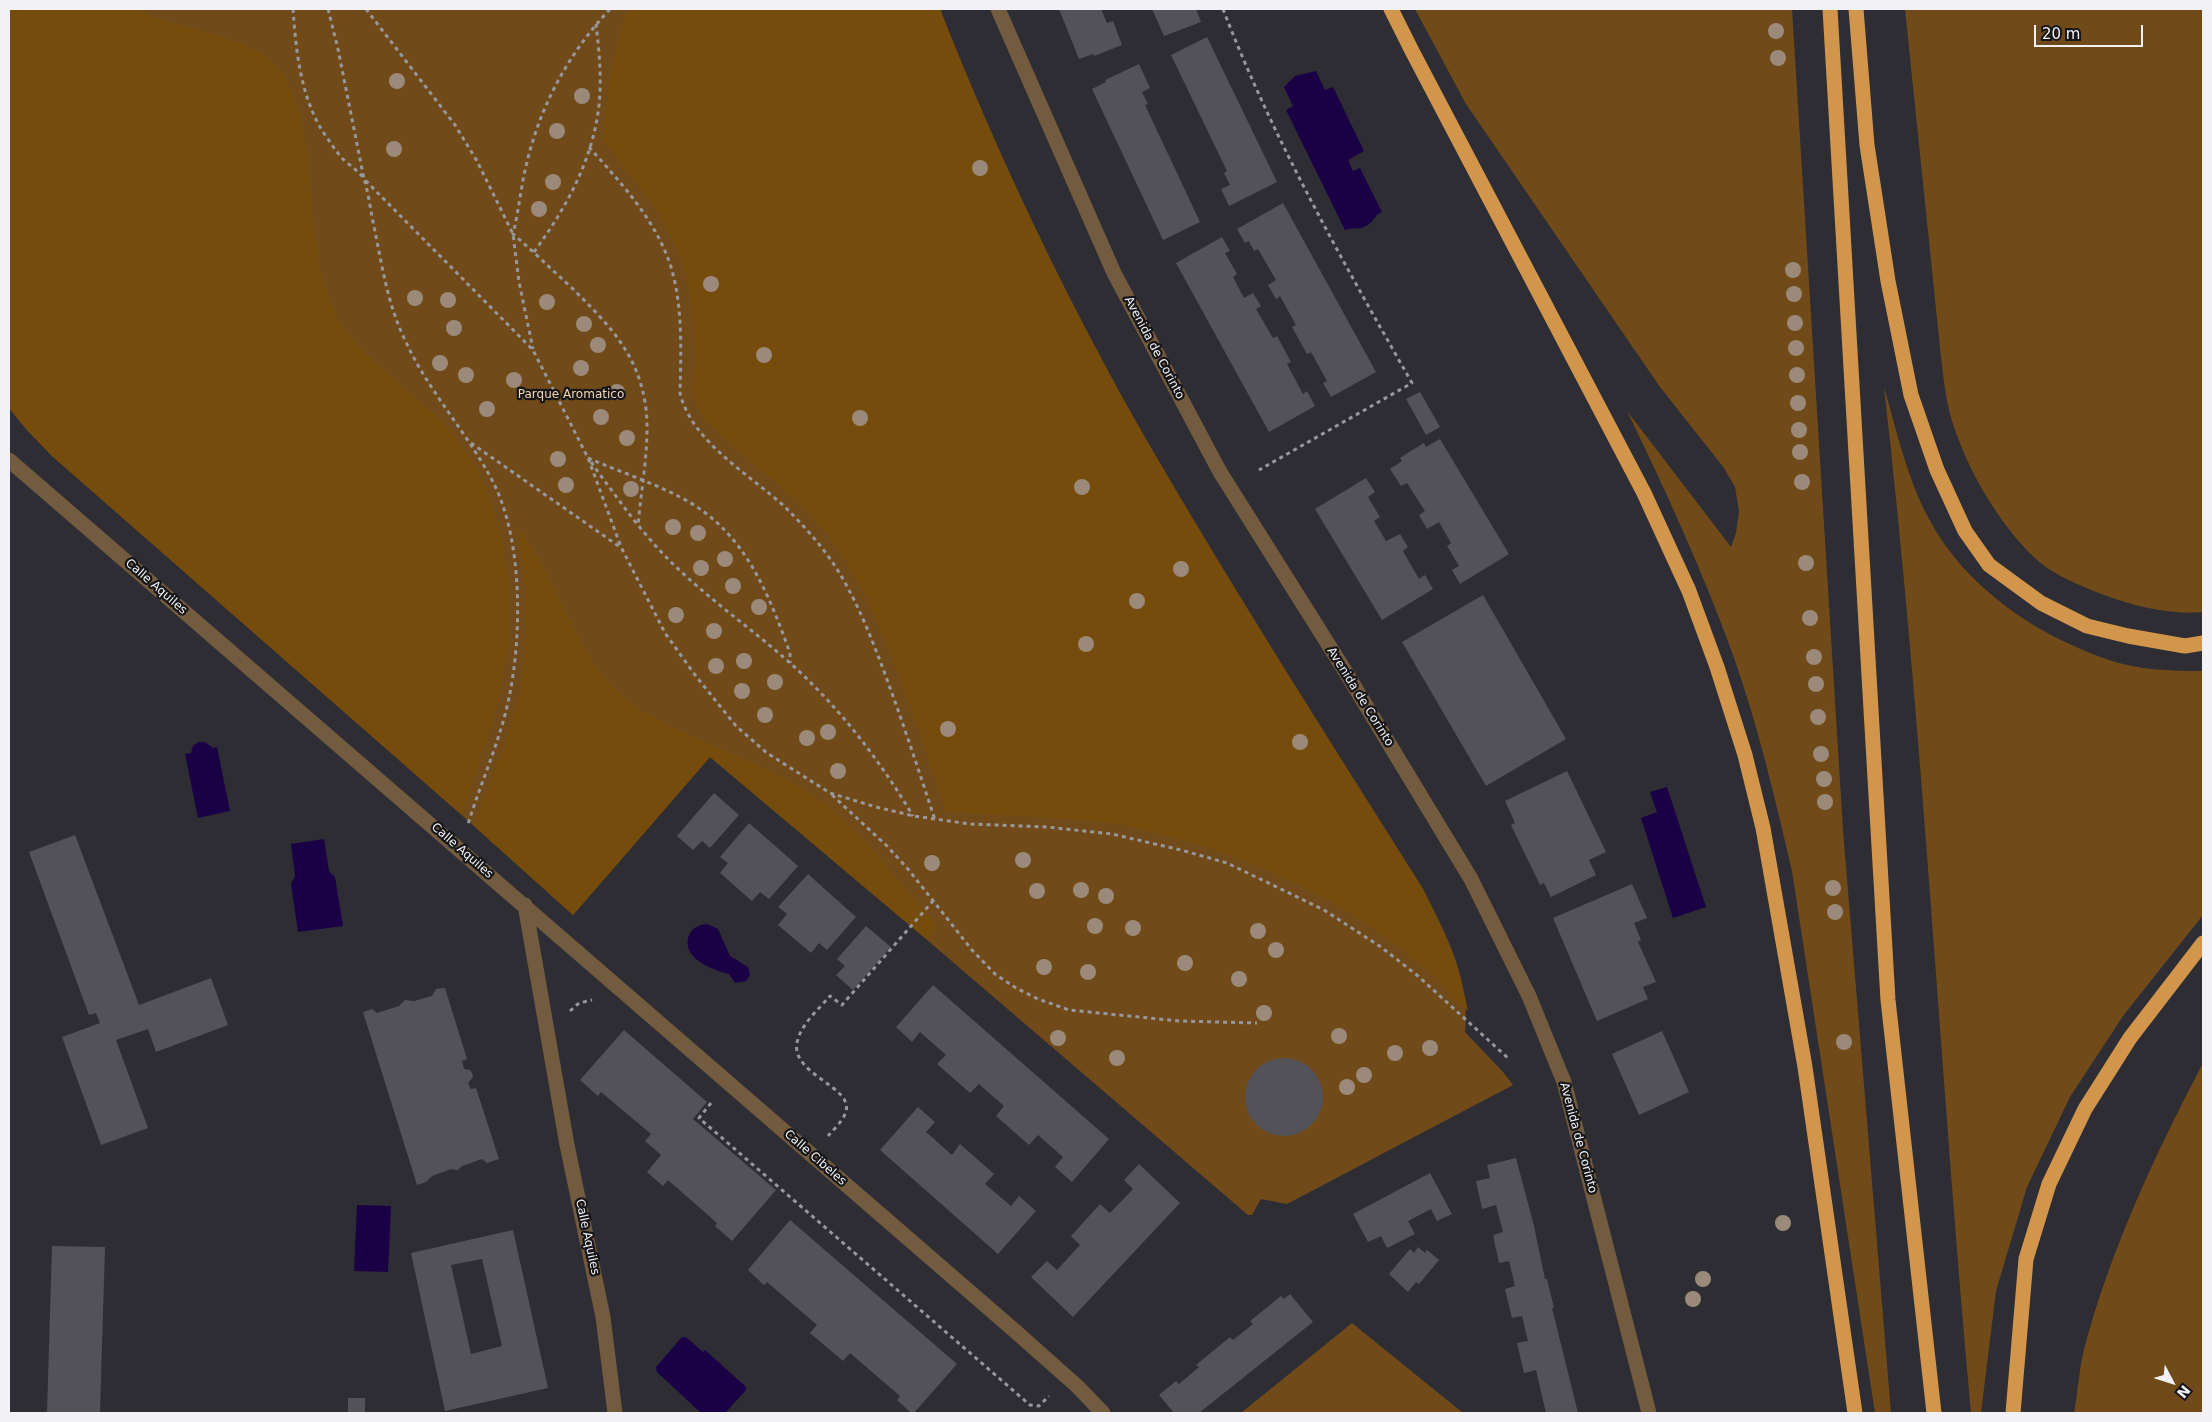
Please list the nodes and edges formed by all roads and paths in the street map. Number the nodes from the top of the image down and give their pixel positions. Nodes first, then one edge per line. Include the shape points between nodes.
1 (294, 9) edge
2 (328, 9) edge
3 (366, 9) edge
4 (610, 9) edge
5 (998, 9) edge
6 (1223, 9) edge
7 (1392, 9) edge
8 (1830, 9) edge
9 (1856, 9) edge
10 (596, 23) junction
11 (589, 147) junction
12 (364, 179) junction
13 (513, 234) junction
14 (534, 252) junction
15 (533, 350) junction
16 (471, 443) junction
17 (588, 458) junction
18 (9, 460) edge
19 (1259, 470) dead end
20 (642, 481) junction
21 (638, 526) junction
22 (621, 547) junction
23 (2203, 643) edge
24 (790, 663) junction
25 (830, 793) junction
26 (914, 816) junction
27 (935, 820) junction
28 (466, 827) dead end
29 (933, 901) junction
30 (525, 905) junction
31 (2203, 943) edge
32 (595, 999) dead end
33 (568, 1016) dead end
34 (1257, 1023) dead end
35 (1509, 1059) dead end
36 (717, 1096) dead end
37 (825, 1140) dead end
38 (1053, 1392) dead end
39 (616, 1413) edge
40 (1102, 1413) edge
41 (1649, 1413) edge
42 (1855, 1413) edge
43 (1934, 1413) edge
44 (2013, 1413) edge

1 - 12 path via 295,40 311,106 322,131 341,157
2 - 12 path
3 - 13 path via 455,125 477,161
4 - 10 path
5 - 41 street, Avenida de Corinto via 1114,273 1220,472 1471,879 1529,996 1564,1082
6 - 19 path via 1246,69 1300,179 1412,383
7 - 42 highway via 1644,493 1690,591 1717,667 1745,754 1763,828 1805,1067
8 - 43 highway via 1888,1000
9 - 23 highway via 1867,145 1888,280 1911,395 1936,470 1965,531 1989,565 2041,603 2087,626 2185,646
10 - 11 path via 599,103
10 - 13 path via 569,58 545,107 526,164
11 - 14 path via 568,202
11 - 27 path via 624,186 650,222 671,268 678,309 683,404 695,426 786,508 813,536 835,566 871,637 905,725
12 - 15 path
12 - 16 path via 390,303 405,340 441,402
13 - 14 path
13 - 15 path
14 - 20 path via 608,325 635,367 646,408 647,438
15 - 17 path
16 - 22 path
16 - 28 path via 494,484 504,511 518,602 509,698
17 - 20 path
17 - 21 path
17 - 22 path
18 - 30 street, Calle Aquiles
20 - 21 path
20 - 24 path via 690,502 735,541 754,565 764,586 790,653
21 - 24 path via 695,584
22 - 25 path via 665,632 720,708 768,753
24 - 26 path via 865,744
25 - 26 path
25 - 29 path via 887,846
26 - 27 path
27 - 35 path via 1112,834 1227,863 1324,910 1381,947 1418,976
29 - 34 path via 996,974 1038,999 1069,1010 1179,1021
29 - 37 path via 842,1005 830,996 801,1032 797,1043 800,1058 841,1095 846,1105 845,1115
30 - 39 street, Calle Aquiles via 567,1145 603,1317
30 - 40 street, Calle Cibeles via 1015,1331 1077,1386
31 - 44 highway via 2130,1038 2085,1109 2049,1184 2026,1259
32 - 33 path via 579,1003
36 - 38 path via 699,1118 706,1125 1030,1406 1039,1406

